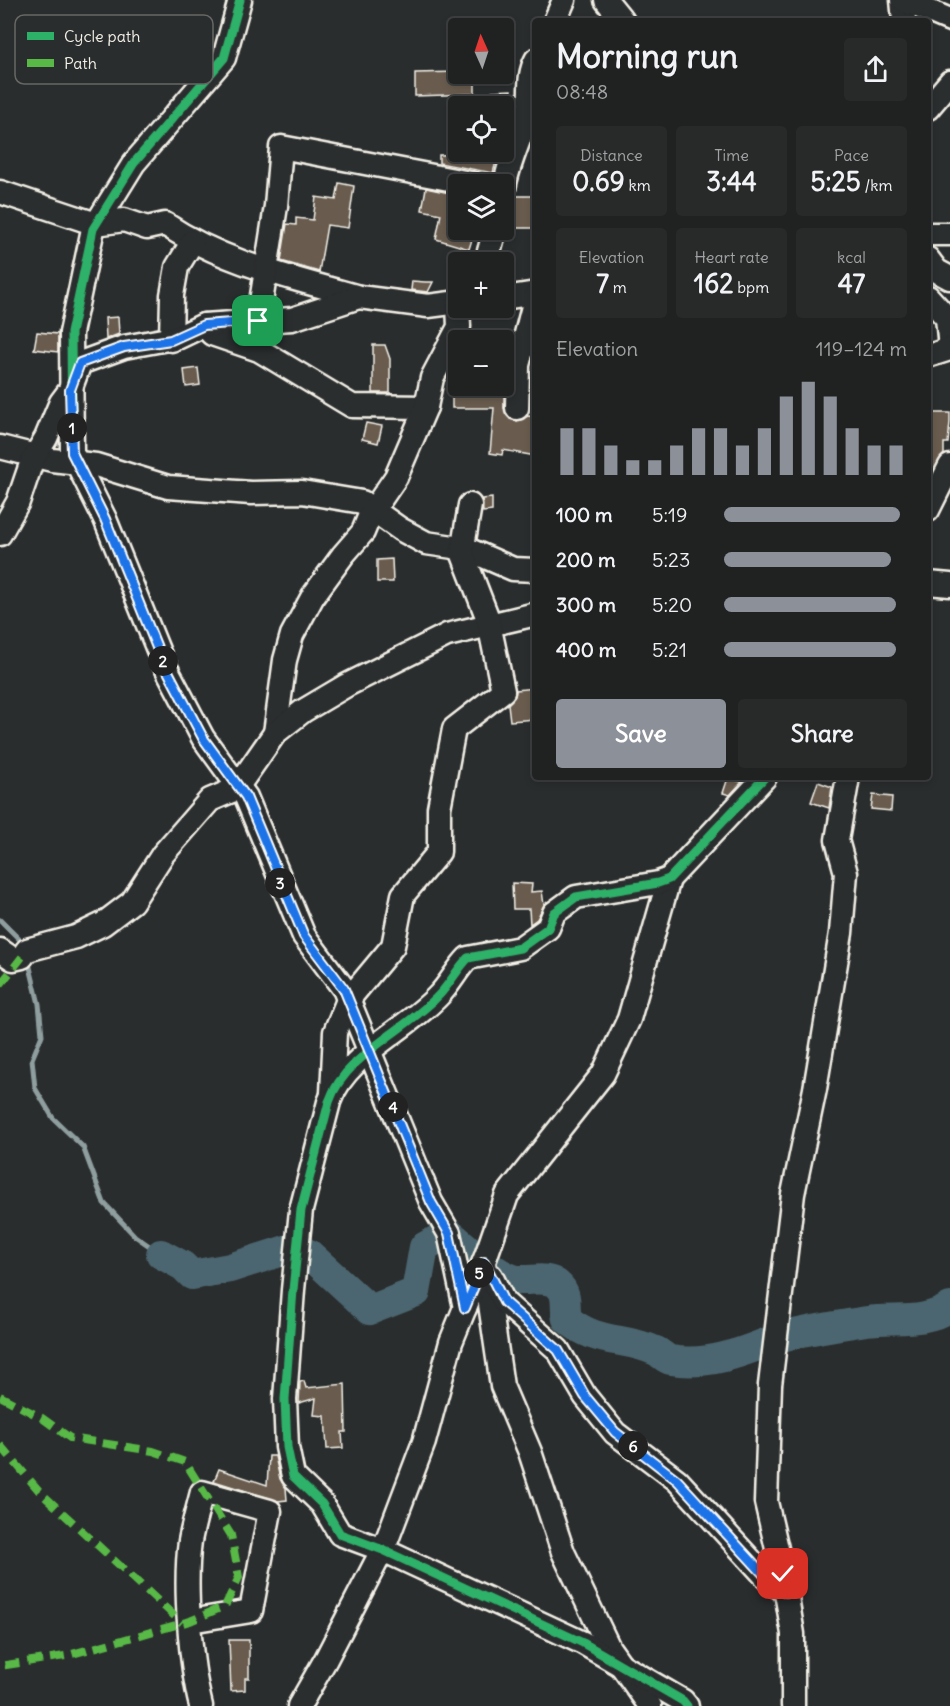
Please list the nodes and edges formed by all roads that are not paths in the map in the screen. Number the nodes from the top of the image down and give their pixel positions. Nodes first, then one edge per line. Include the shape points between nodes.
1 (240, 0) edge
2 (564, 0) edge
3 (606, 0) edge
4 (902, 0) edge
5 (556, 18) edge
6 (621, 18) edge
7 (904, 18) edge
8 (950, 20) edge
9 (213, 71) edge
10 (532, 72) edge
11 (950, 82) edge
12 (202, 84) edge
13 (931, 104) edge
14 (532, 114) edge
15 (507, 174) edge
16 (448, 179) edge
17 (0, 192) edge
18 (96, 224) junction
19 (931, 234) edge
20 (950, 234) edge
21 (193, 241) junction
22 (931, 263) edge
23 (267, 270) junction
24 (950, 278) edge
25 (532, 294) edge
26 (931, 294) edge
27 (359, 297) junction
28 (514, 297) edge
29 (448, 304) edge
30 (532, 310) edge
31 (459, 318) edge
32 (258, 321) junction
33 (204, 325) junction
34 (171, 340) junction
35 (950, 349) edge
36 (931, 355) edge
37 (70, 390) junction
38 (426, 407) junction
39 (517, 408) dead end
40 (0, 447) edge
41 (35, 456) junction
42 (77, 462) junction
43 (950, 466) edge
44 (931, 502) edge
45 (470, 505) dead end
46 (374, 510) junction
47 (0, 534) edge
48 (462, 548) junction
49 (532, 570) edge
50 (931, 583) edge
51 (950, 585) edge
52 (532, 615) edge
53 (489, 626) junction
54 (275, 733) junction
55 (762, 780) edge
56 (847, 780) edge
57 (239, 786) junction
58 (669, 879) junction
59 (0, 950) edge
60 (348, 1000) junction
61 (369, 1052) junction
62 (332, 1093) junction
63 (484, 1262) junction
64 (465, 1308) junction
65 (383, 1550) junction
66 (786, 1592) junction
67 (190, 1621) junction
68 (621, 1665) junction
69 (201, 1706) edge
70 (299, 1706) edge
71 (650, 1706) edge
72 (687, 1706) edge
73 (793, 1706) edge

1 - 9 street via 224,58
2 - 5 street
3 - 6 street
4 - 7 street
4 - 8 street
10 - 14 street via 528,83
11 - 13 street
12 - 18 street via 134,163
14 - 15 street
16 - 23 street via 281,147
17 - 18 street
18 - 21 street via 124,219 147,228 165,224
18 - 37 street via 71,333
19 - 20 street
21 - 23 street
21 - 34 street via 177,267
22 - 24 street
23 - 27 street
23 - 32 street
25 - 28 street
26 - 35 street via 947,318
27 - 29 street via 428,306
27 - 32 street via 292,319
30 - 39 street via 518,365
31 - 38 street via 459,327 432,378
32 - 33 street
33 - 34 street
33 - 38 street via 212,334 259,350 352,406
34 - 37 street via 124,347 80,363
35 - 36 street
37 - 41 street
37 - 42 street via 72,453
38 - 46 street via 396,477
40 - 41 street
41 - 42 street
41 - 47 street via 18,502
42 - 46 street via 168,487 302,492 362,502
42 - 57 street via 105,519 162,660 203,738
43 - 44 street
45 - 48 street
46 - 48 street via 426,543
46 - 54 street via 363,532 313,596 292,635
48 - 49 street via 513,569
48 - 53 street
50 - 51 street
52 - 53 street
53 - 54 street via 447,635 417,648 303,711
53 - 60 street via 503,691 454,729 439,808 439,852 403,895 393,945
54 - 57 street
55 - 58 street
56 - 66 street via 837,840 846,873 841,933 793,1194 770,1385 766,1502
57 - 59 street via 210,800 163,854 132,902 103,924 67,941 27,950 22,957 14,959
57 - 60 street via 304,936
58 - 61 street via 576,897 554,913 548,928 520,948 468,958 428,1006
58 - 63 street via 629,1019 603,1074 507,1195
60 - 61 street
60 - 62 street via 335,1032
61 - 62 street
61 - 64 street via 431,1202 449,1233
62 - 65 street via 301,1210 285,1399 287,1447 293,1476 322,1504 340,1534
63 - 64 street
63 - 66 street via 504,1302 558,1350 585,1396 615,1432 677,1480 769,1580
63 - 68 street via 502,1386 530,1452 562,1552
64 - 65 street via 451,1342 424,1442
65 - 68 street via 573,1638
65 - 70 street
66 - 73 street via 793,1634
67 - 67 street via 251,1611 270,1511 202,1492 190,1542
67 - 69 street
68 - 71 street
68 - 72 street

